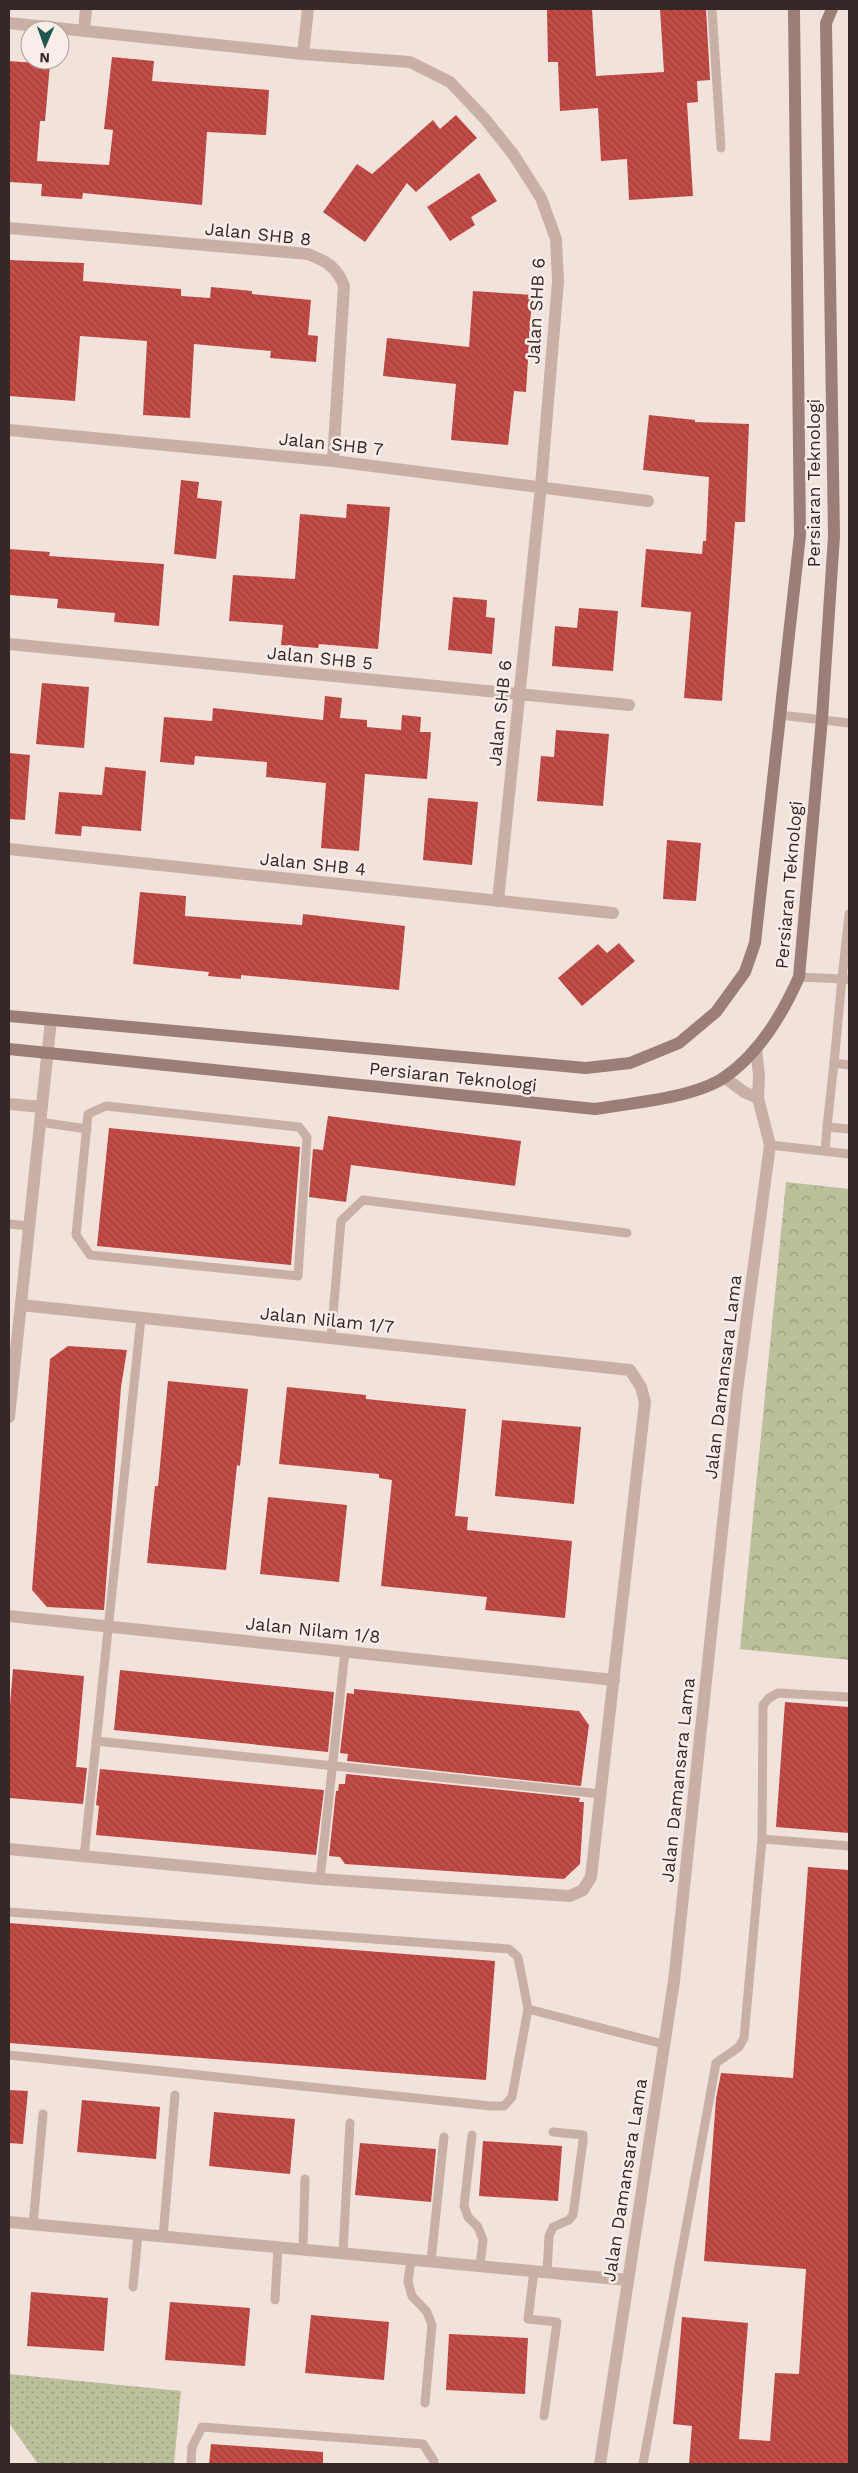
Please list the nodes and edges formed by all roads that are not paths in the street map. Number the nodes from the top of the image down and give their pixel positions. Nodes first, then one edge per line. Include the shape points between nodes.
1 (86, 9) edge
2 (308, 9) edge
3 (712, 9) edge
4 (794, 9) edge
5 (832, 9) edge
6 (9, 23) edge
7 (84, 31) junction
8 (303, 54) junction
9 (721, 148) dead end
10 (9, 228) edge
11 (9, 430) edge
12 (333, 461) junction
13 (541, 486) junction
14 (648, 501) dead end
15 (9, 644) edge
16 (519, 696) junction
17 (629, 705) dead end
18 (780, 716) junction
19 (822, 718) junction
20 (849, 723) edge
21 (9, 849) edge
22 (498, 901) junction
23 (613, 914) dead end
24 (849, 914) edge
25 (799, 977) junction
26 (846, 979) edge
27 (9, 1016) edge
28 (51, 1020) junction
29 (756, 1048) junction
30 (9, 1050) edge
31 (48, 1054) junction
32 (834, 1064) junction
33 (849, 1065) edge
34 (724, 1078) junction
35 (758, 1098) junction
36 (9, 1104) edge
37 (42, 1107) junction
38 (40, 1122) junction
39 (827, 1127) junction
40 (87, 1129) junction
41 (849, 1129) edge
42 (770, 1145) junction
43 (825, 1152) junction
44 (849, 1154) edge
45 (9, 1224) edge
46 (29, 1226) junction
47 (627, 1232) dead end
48 (21, 1305) junction
49 (141, 1318) junction
50 (331, 1338) junction
51 (12, 1348) edge
52 (9, 1417) edge
53 (9, 1616) edge
54 (108, 1626) junction
55 (345, 1651) junction
56 (614, 1680) junction
57 (849, 1697) edge
58 (96, 1741) junction
59 (332, 1766) junction
60 (600, 1794) junction
61 (762, 1839) junction
62 (849, 1846) edge
63 (9, 1849) edge
64 (84, 1857) junction
65 (320, 1879) junction
66 (9, 1912) edge
67 (528, 2009) junction
68 (663, 2044) junction
69 (9, 2055) edge
70 (175, 2095) dead end
71 (43, 2114) dead end
72 (350, 2123) dead end
73 (553, 2132) dead end
74 (472, 2135) dead end
75 (444, 2137) dead end
76 (305, 2180) dead end
77 (9, 2222) edge
78 (33, 2225) junction
79 (138, 2235) junction
80 (163, 2237) junction
81 (278, 2247) junction
82 (302, 2249) junction
83 (343, 2252) junction
84 (411, 2259) junction
85 (431, 2261) junction
86 (480, 2266) junction
87 (540, 2271) junction
88 (627, 2280) junction
89 (133, 2287) dead end
90 (275, 2300) dead end
91 (425, 2403) dead end
92 (544, 2416) dead end
93 (191, 2464) edge
94 (434, 2464) edge
95 (600, 2464) edge
96 (643, 2464) edge

1 - 7 street
2 - 8 street
3 - 9 lane
4 - 18 main road, Persiaran Teknologi via 800,534
5 - 19 main road, Persiaran Teknologi via 826,23 834,536
6 - 7 street, Jalan SHB 6
7 - 8 street, Jalan SHB 6
8 - 13 street, Jalan SHB 6 via 410,62 450,82 513,154 541,198 556,239 558,281
10 - 12 street, Jalan SHB 8 via 308,254 326,262 339,273 344,286
11 - 12 street, Jalan SHB 7
12 - 13 street, Jalan SHB 7
13 - 14 street, Jalan SHB 7
13 - 16 street, Jalan SHB 6
15 - 16 street, Jalan SHB 5
16 - 17 street, Jalan SHB 5
16 - 22 street, Jalan SHB 6
18 - 19 lane
18 - 28 main road, Persiaran Teknologi via 756,943 745,972 716,1012 679,1043 630,1063 586,1068
19 - 20 lane
19 - 25 main road, Persiaran Teknologi
21 - 22 street, Jalan SHB 4
22 - 23 street, Jalan SHB 4
24 - 26 lane
25 - 26 lane
25 - 29 main road, Persiaran Teknologi via 784,1010
26 - 32 lane
27 - 28 main road, Persiaran Teknologi
28 - 31 street
29 - 34 main road, Persiaran Teknologi
29 - 35 street, Jalan Damansara Lama
30 - 31 main road, Persiaran Teknologi
31 - 34 main road, Persiaran Teknologi via 596,1109 657,1100
31 - 37 street
32 - 33 lane
32 - 39 lane
34 - 35 street
35 - 42 street, Jalan Damansara Lama
36 - 37 street
37 - 38 street
38 - 40 lane
38 - 46 street
39 - 41 lane
39 - 43 lane
40 - 40 lane via 88,1114 106,1106 300,1127 307,1137 298,1276 90,1255 76,1235
42 - 43 lane
42 - 68 street, Jalan Damansara Lama via 737,1391 674,1980
43 - 44 lane
45 - 46 lane
46 - 48 street
47 - 50 lane via 363,1200 342,1220
48 - 49 street, Jalan Nilam 1/7
48 - 51 street
49 - 50 street, Jalan Nilam 1/7
49 - 54 lane
50 - 56 street, Jalan Nilam 1/7 via 630,1370 641,1387 645,1402
51 - 52 street
53 - 54 street, Jalan Nilam 1/8
54 - 55 street, Jalan Nilam 1/8
54 - 58 lane
55 - 56 street, Jalan Nilam 1/8
55 - 59 lane
56 - 60 street
57 - 61 lane via 778,1693 763,1705
58 - 59 lane
58 - 64 lane
59 - 60 lane
59 - 65 lane
60 - 65 street via 591,1877 583,1890 570,1896
61 - 62 lane
61 - 96 lane via 744,2038 739,2047 716,2063
63 - 64 street
64 - 65 street
66 - 67 lane via 509,1949 518,1957
67 - 68 lane
67 - 69 lane via 512,2097 504,2106
68 - 88 street, Jalan Damansara Lama
70 - 80 lane
71 - 78 lane
72 - 83 lane
73 - 87 lane via 583,2136 583,2141 573,2215 553,2227
74 - 86 lane via 464,2206 483,2240
75 - 85 lane
76 - 82 lane
77 - 78 street
78 - 79 street
79 - 80 street
79 - 89 lane
80 - 81 street
81 - 82 street
81 - 90 lane
82 - 83 street
83 - 84 street
84 - 85 street
84 - 91 lane via 408,2282 412,2296 432,2325
85 - 86 street
86 - 87 street
87 - 88 street
87 - 92 lane via 528,2319 557,2322
88 - 95 street, Jalan Damansara Lama
93 - 94 lane via 192,2446 202,2427 423,2444

